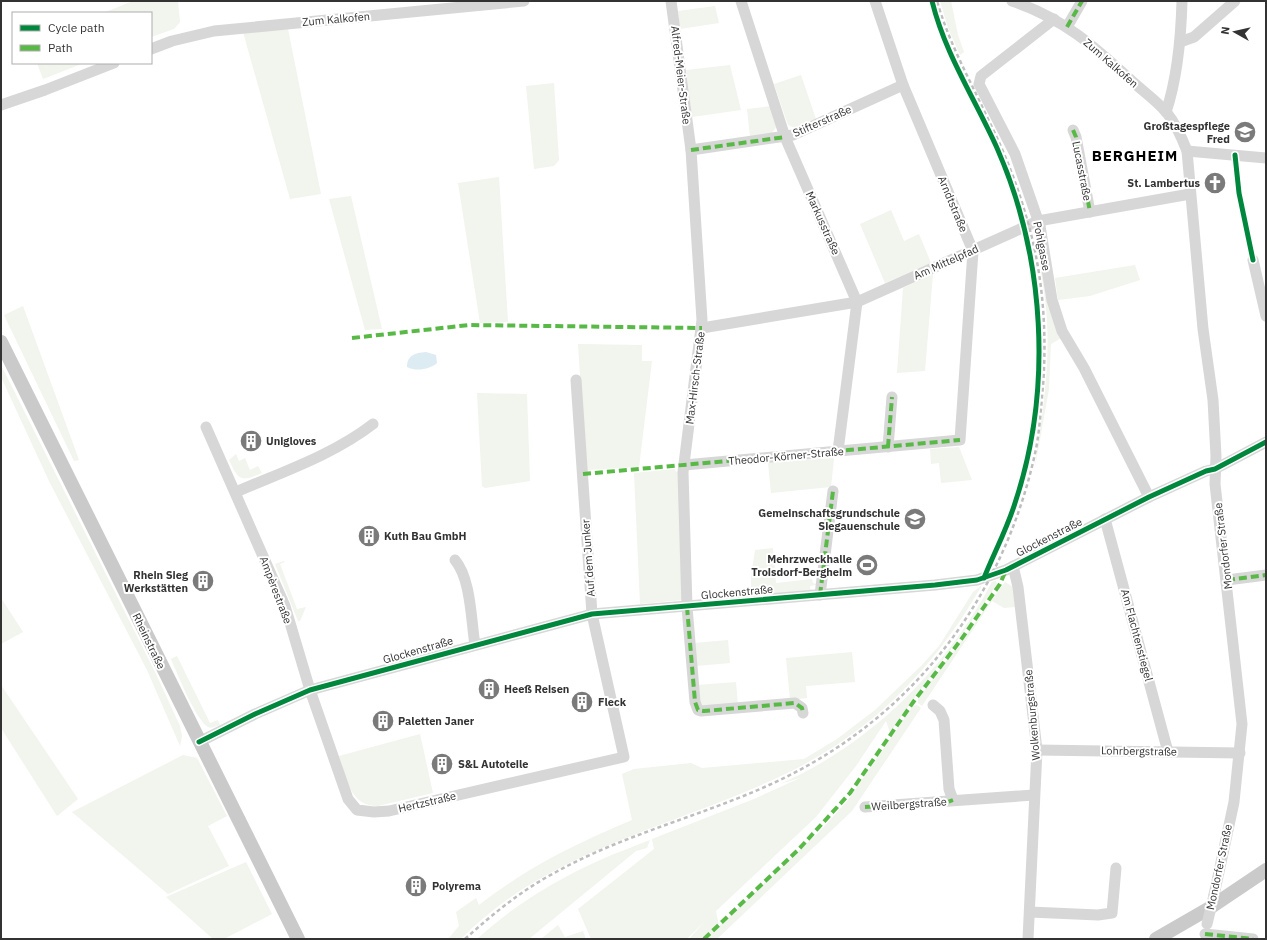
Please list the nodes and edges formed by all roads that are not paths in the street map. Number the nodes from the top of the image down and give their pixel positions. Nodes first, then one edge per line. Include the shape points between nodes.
1 (524, 1) edge
2 (671, 1) edge
3 (741, 1) edge
4 (876, 1) edge
5 (1012, 1) edge
6 (1082, 1) edge
7 (1182, 1) edge
8 (1235, 1) edge
9 (1054, 19) junction
10 (1067, 27) junction
11 (1180, 42) junction
12 (152, 49) edge
13 (111, 64) edge
14 (903, 85) junction
15 (1, 104) edge
16 (1166, 112) junction
17 (1073, 130) dead end
18 (785, 137) junction
19 (690, 150) junction
20 (1187, 151) junction
21 (1266, 158) edge
22 (1190, 194) junction
23 (1090, 212) junction
24 (1038, 221) junction
25 (973, 251) junction
26 (1253, 260) dead end
27 (857, 302) junction
28 (1266, 316) edge
29 (702, 328) junction
30 (1, 342) edge
31 (576, 380) dead end
32 (892, 397) dead end
33 (374, 424) dead end
34 (206, 427) dead end
35 (960, 440) joint
36 (1266, 442) edge
37 (888, 447) junction
38 (838, 451) junction
39 (684, 466) junction
40 (1215, 469) junction
41 (833, 491) dead end
42 (236, 492) junction
43 (1149, 497) junction
44 (1106, 519) junction
45 (455, 560) dead end
46 (1012, 566) junction
47 (1266, 575) edge
48 (1227, 580) junction
49 (820, 595) junction
50 (686, 607) junction
51 (592, 614) junction
52 (475, 645) junction
53 (310, 690) junction
54 (933, 705) dead end
55 (803, 713) dead end
56 (199, 742) junction
57 (1037, 750) junction
58 (1168, 752) junction
59 (1240, 753) junction
60 (624, 758) joint
61 (1034, 795) junction
62 (953, 800) junction
63 (865, 807) dead end
64 (1116, 868) dead end
65 (1266, 870) edge
66 (1030, 912) junction
67 (1205, 932) edge
68 (298, 939) edge
69 (1028, 939) edge
70 (1156, 939) edge
71 (1253, 939) edge

1 - 12 street, Zum Kalkofen via 226,29 194,35
2 - 19 street, Alfred-Meier-Straße
3 - 18 street, Markusstraße
4 - 14 street, Arndtstraße
5 - 9 street, Zum Kalkofen
6 - 10 street
7 - 11 street
8 - 11 street via 1194,37
9 - 10 street, Zum Kalkofen
9 - 24 street, Pohlgasse via 981,76 979,81 1015,154
10 - 16 street, Zum Kalkofen via 1103,55
11 - 16 street
13 - 15 street
14 - 18 street, Stifterstraße
14 - 25 street, Arndtstraße
16 - 20 street, Zum Kalkofen
17 - 23 street, Lucasstraße
18 - 19 street, Stifterstraße
18 - 27 street, Markusstraße
19 - 29 street, Max-Hirsch-Straße
20 - 21 street
20 - 22 street, Mondorfer Straße
22 - 23 street, Am Mittelpfad
22 - 40 street, Mondorfer Straße via 1203,329 1213,400
23 - 24 street, Am Mittelpfad
24 - 25 street, Am Mittelpfad
24 - 43 street, Pohlgasse via 1052,300 1062,331 1084,368
25 - 27 street, Am Mittelpfad
25 - 35 street, Arndtstraße
26 - 28 street
27 - 29 street, Am Mittelpfad
27 - 38 street
29 - 39 street, Max-Hirsch-Straße
30 - 56 main road, Rheinstraße
31 - 51 street, Auf dem Junker
32 - 37 street
33 - 42 street via 338,447
34 - 42 street, Ampèrestraße
35 - 37 street, Theodor-Körner-Straße
36 - 40 street, Glockenstraße
37 - 38 street, Theodor-Körner-Straße
38 - 39 street, Theodor-Körner-Straße
39 - 50 street, Max-Hirsch-Straße
40 - 43 street, Glockenstraße
40 - 48 street, Mondorfer Straße
41 - 49 street
42 - 53 street, Ampèrestraße via 285,606
43 - 44 street, Glockenstraße
44 - 46 street, Glockenstraße
44 - 58 street, Am Flachtenstiegel
45 - 52 street via 462,568 466,582
46 - 49 street, Glockenstraße via 977,580
46 - 57 street, Wolkenburgstraße via 1018,587
47 - 48 street
48 - 59 street, Mondorfer Straße via 1242,724
49 - 50 street, Glockenstraße
50 - 51 street, Glockenstraße
50 - 55 street, Max-Hirsch-Straße via 695,702 698,710 795,703 802,708
51 - 52 street, Glockenstraße
51 - 60 street, Auf dem Junker
52 - 53 street, Glockenstraße
53 - 56 street, Glockenstraße
53 - 60 street, Hertzstraße via 348,799 357,810 389,811
54 - 62 street, Weilbergstraße via 940,711 944,720 949,789
56 - 68 main road, Rheinstraße
57 - 58 street, Lohrbergstraße
57 - 61 street, Wolkenburgstraße
58 - 59 street, Lohrbergstraße
59 - 67 street, Mondorfer Straße, bridge via 1234,802
61 - 62 street, Weilbergstraße
61 - 66 street, Wolkenburgstraße via 1028,905
62 - 63 street, Weilbergstraße
64 - 66 street via 1112,913 1098,915
65 - 70 main road via 1208,909
66 - 69 street, Wolkenburgstraße
67 - 71 street

